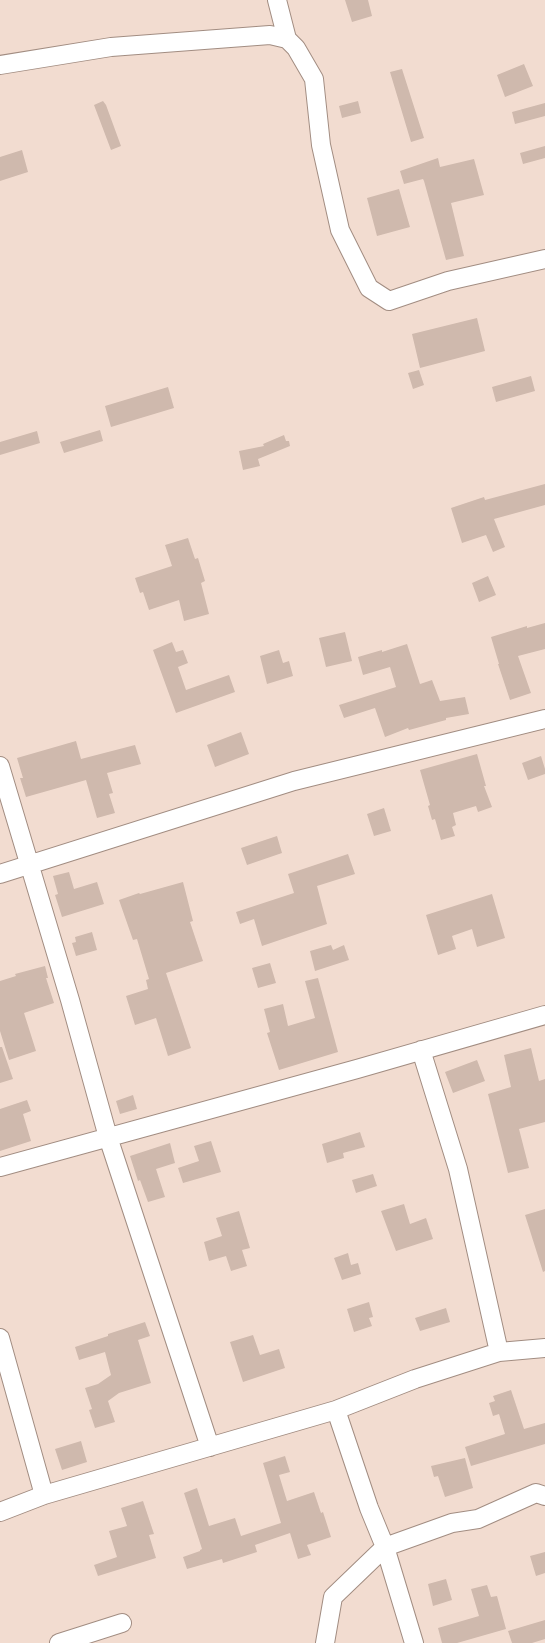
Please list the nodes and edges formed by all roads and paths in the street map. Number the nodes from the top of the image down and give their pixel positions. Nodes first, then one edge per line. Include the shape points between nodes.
1 (277, 0) edge
2 (287, 39) junction
3 (0, 65) edge
4 (545, 258) edge
5 (545, 719) edge
6 (0, 766) edge
7 (28, 865) junction
8 (0, 874) edge
9 (545, 1015) edge
10 (421, 1050) junction
11 (108, 1137) junction
12 (0, 1167) edge
13 (0, 1338) edge
14 (545, 1348) edge
15 (499, 1352) junction
16 (336, 1410) junction
17 (210, 1447) junction
18 (44, 1495) junction
19 (545, 1496) edge
20 (0, 1512) edge
21 (385, 1547) junction
22 (122, 1623) dead end
23 (59, 1643) edge
24 (325, 1643) edge
25 (414, 1643) edge

1 - 2 street
2 - 3 street via 270,35 111,48
2 - 4 street via 296,48 314,79 321,145 340,230 369,288 389,301 448,281
5 - 7 street via 294,781
6 - 7 street
7 - 8 street
7 - 11 street via 70,1000
9 - 10 street
10 - 11 street
10 - 15 street via 458,1170
11 - 12 street
11 - 17 street
13 - 18 street
14 - 15 street
15 - 16 street via 415,1379
16 - 17 street
16 - 21 street
17 - 18 street
18 - 20 street
19 - 21 street via 536,1493 478,1519 452,1523
21 - 24 street via 333,1597
21 - 25 street
22 - 23 street

